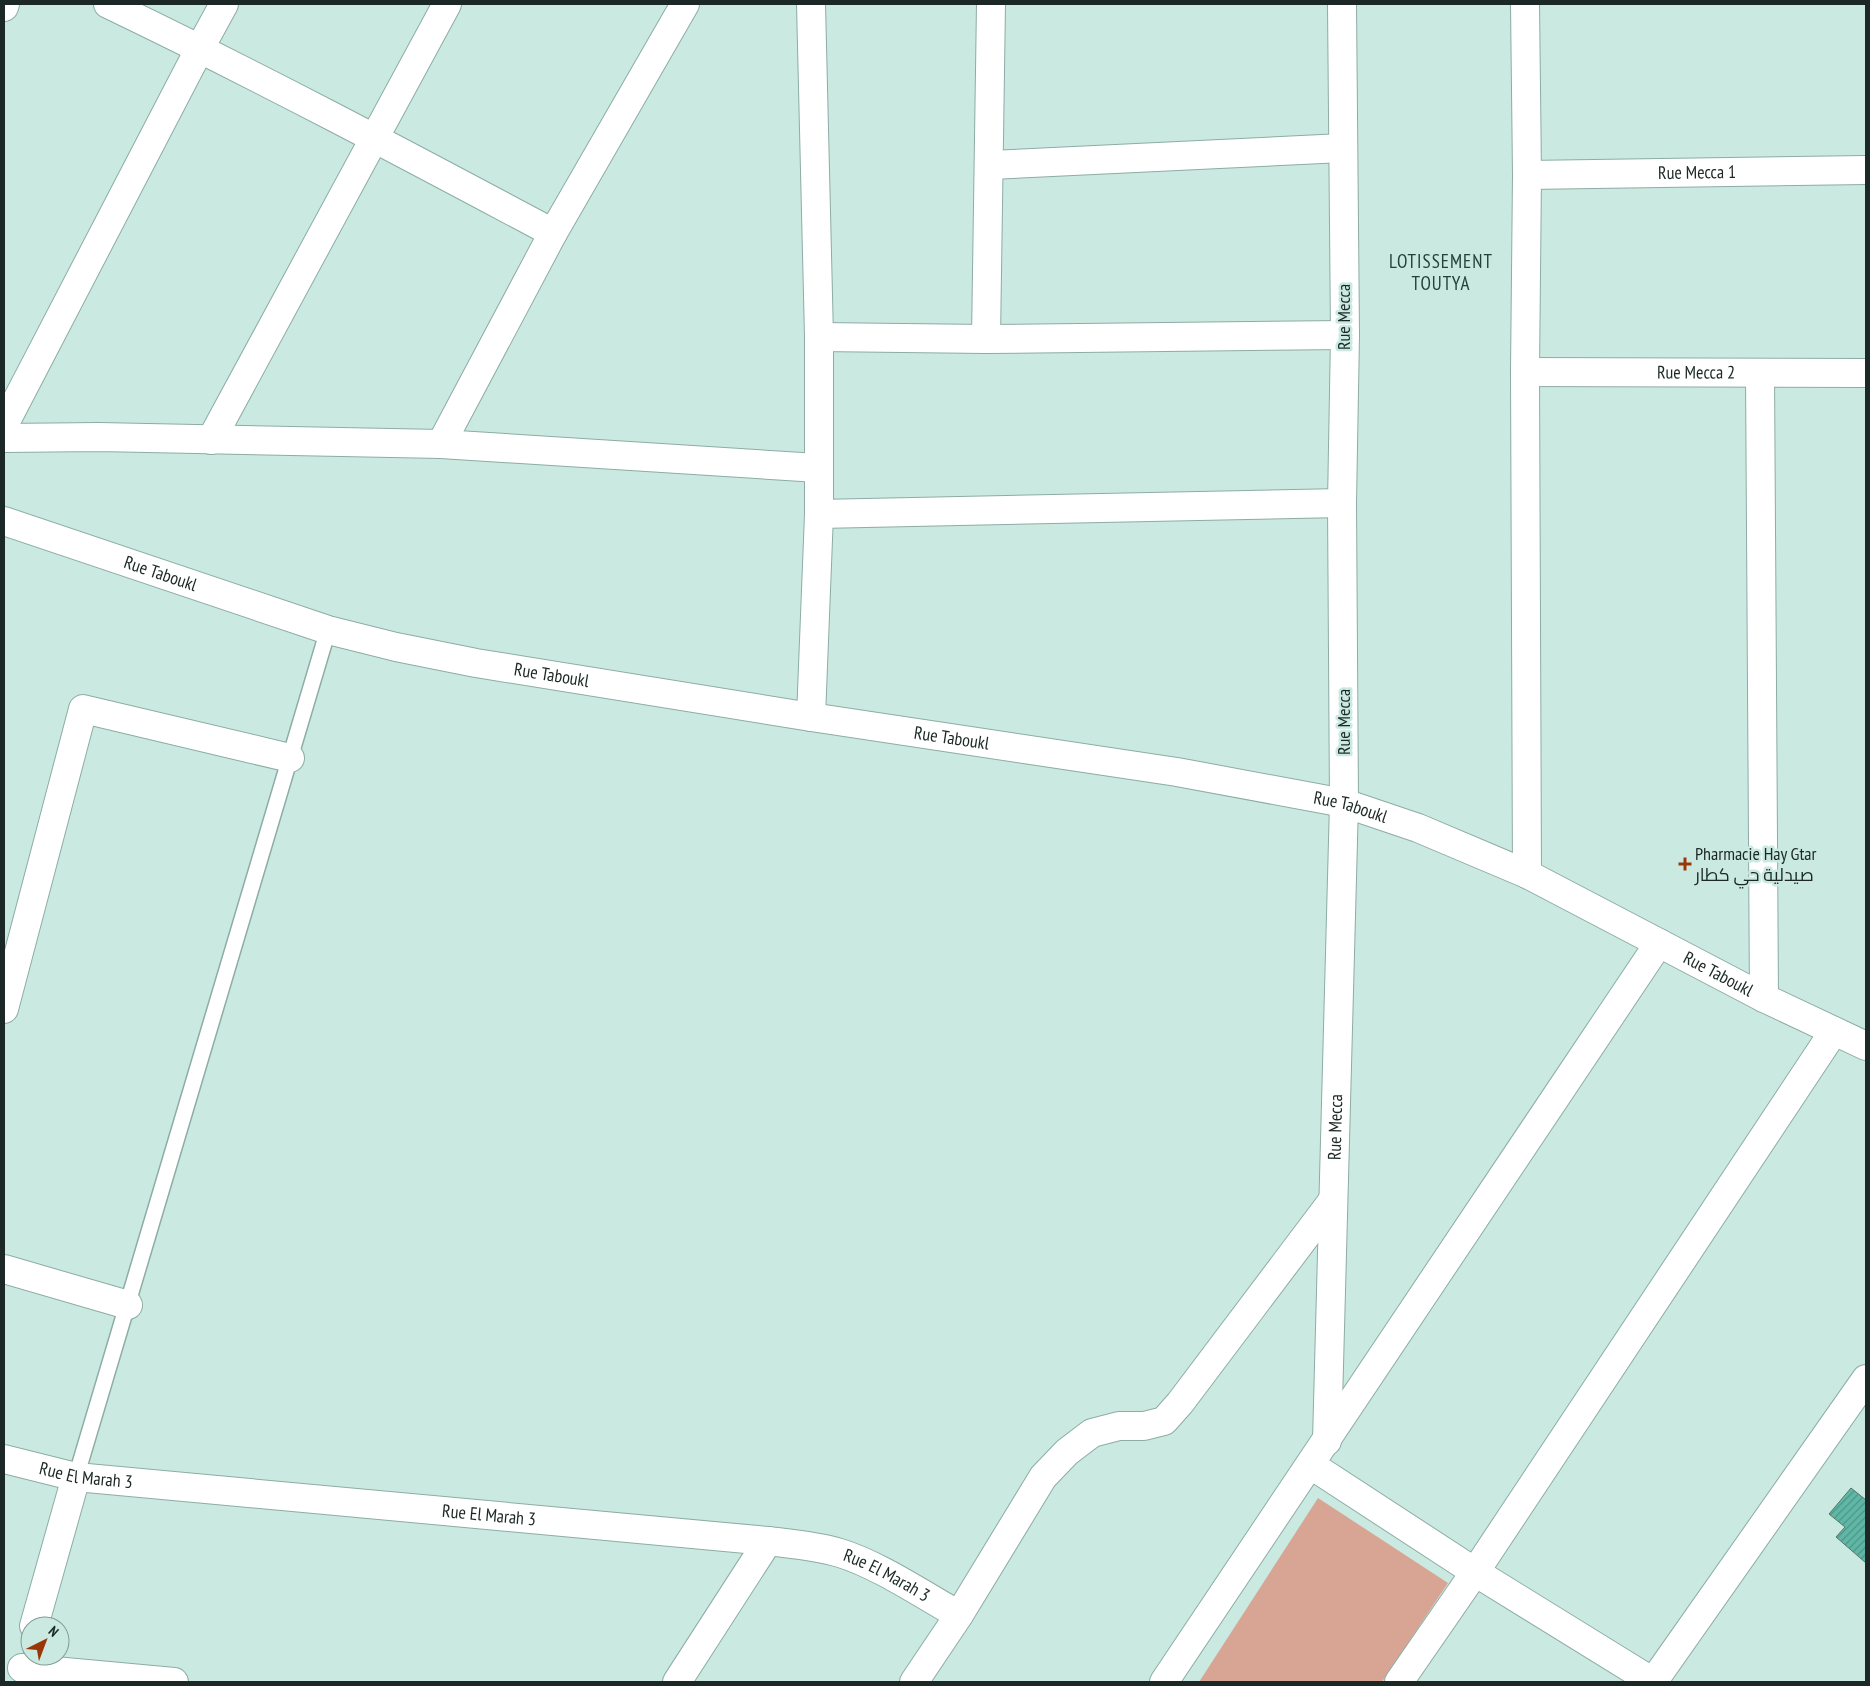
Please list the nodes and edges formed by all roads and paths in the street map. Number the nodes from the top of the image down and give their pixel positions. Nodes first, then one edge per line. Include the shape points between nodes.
1 (108, 4) edge
2 (224, 4) edge
3 (447, 4) edge
4 (685, 4) edge
5 (811, 4) edge
6 (991, 4) edge
7 (1342, 4) edge
8 (1525, 4) edge
9 (200, 48) junction
10 (374, 138) junction
11 (1343, 148) junction
12 (990, 165) junction
13 (1866, 170) edge
14 (1527, 175) junction
15 (553, 232) junction
16 (1345, 335) junction
17 (819, 337) junction
18 (986, 339) junction
19 (1525, 372) junction
20 (1760, 373) junction
21 (1866, 373) edge
22 (4, 426) edge
23 (4, 438) edge
24 (211, 440) junction
25 (442, 444) junction
26 (818, 468) junction
27 (1342, 503) junction
28 (819, 514) junction
29 (4, 521) edge
30 (328, 630) junction
31 (811, 717) junction
32 (290, 758) junction
33 (1344, 803) junction
34 (1527, 874) junction
35 (1659, 943) junction
36 (1764, 998) junction
37 (4, 1009) edge
38 (1834, 1031) junction
39 (1866, 1046) edge
40 (1333, 1200) junction
41 (4, 1269) edge
42 (128, 1305) junction
43 (1866, 1379) edge
44 (1327, 1441) junction
45 (4, 1459) edge
46 (1311, 1465) junction
47 (76, 1477) junction
48 (768, 1541) junction
49 (1475, 1572) junction
50 (959, 1615) junction
51 (37, 1616) edge
52 (20, 1675) edge
53 (174, 1682) edge
54 (677, 1682) edge
55 (914, 1682) edge
56 (1164, 1682) edge
57 (1399, 1682) edge

1 - 9 street
2 - 9 street
3 - 10 street
4 - 15 street
5 - 17 street
6 - 12 street
7 - 11 street, Rue Mecca
8 - 14 street
9 - 10 street
9 - 22 street
10 - 15 street
10 - 24 street
11 - 12 street
11 - 16 street, Rue Mecca
12 - 18 street
13 - 14 street, Rue Mecca 1
14 - 19 street
15 - 25 street
16 - 18 street
16 - 27 street, Rue Mecca
17 - 18 street
17 - 26 street
19 - 20 street, Rue Mecca 2
19 - 34 street
20 - 21 street, Rue Mecca 2
20 - 36 street
23 - 24 street
24 - 25 street
25 - 26 street
26 - 28 street
27 - 28 street
27 - 33 street, Rue Mecca
28 - 31 street
29 - 30 street, Rue Taboukl
30 - 31 street, Rue Taboukl via 476,663
30 - 32 lane
31 - 33 street, Rue Taboukl via 1177,772
32 - 37 street via 83,708
32 - 42 lane
33 - 34 street, Rue Taboukl via 1418,828
33 - 40 street, Rue Mecca
34 - 35 street, Rue Taboukl
35 - 36 street, Rue Taboukl
35 - 44 street
36 - 38 street, Rue Taboukl
38 - 39 street, Rue Taboukl
38 - 49 street
40 - 44 street, Rue Mecca
40 - 50 street via 1164,1421 1092,1433 1067,1452 1043,1477
41 - 42 street
42 - 47 lane
43 - 49 street via 1653,1682
44 - 46 street
45 - 47 street, Rue El Marah 3
46 - 49 street
46 - 56 street
47 - 48 street, Rue El Marah 3
47 - 51 street
48 - 50 street, Rue El Marah 3 via 840,1553 869,1564
48 - 54 street
49 - 57 street
50 - 55 street
52 - 53 street

